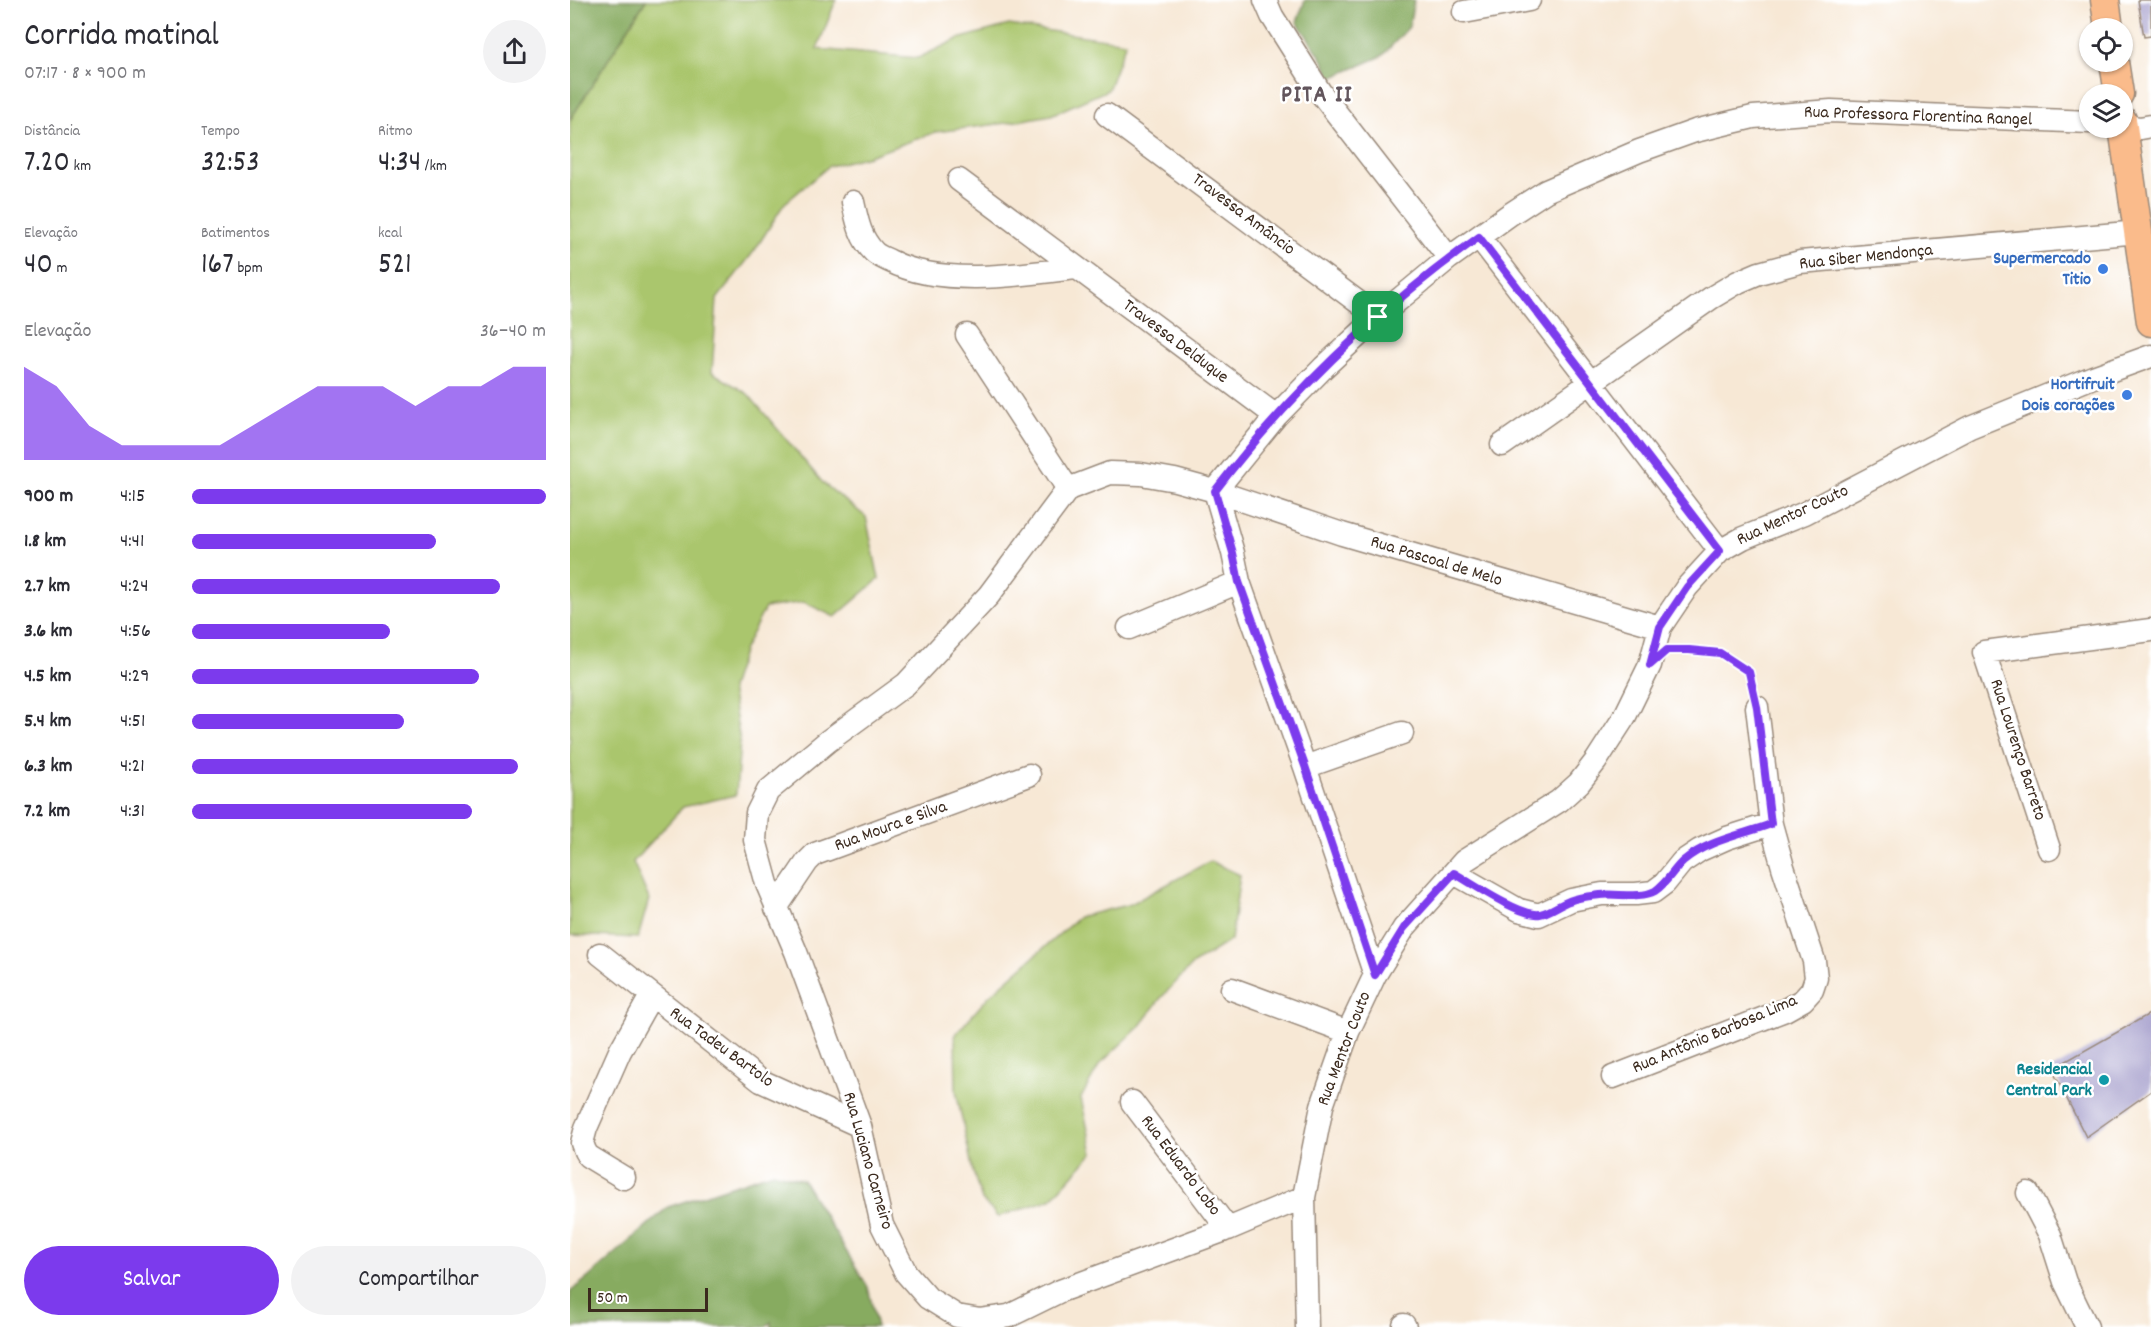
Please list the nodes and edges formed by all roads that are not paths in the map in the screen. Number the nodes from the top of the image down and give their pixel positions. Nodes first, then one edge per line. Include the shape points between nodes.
1 (1265, 0) edge
2 (1529, 0) edge
3 (2105, 0) edge
4 (1464, 12) dead end
5 (2108, 18) edge
6 (1107, 115) dead end
7 (2079, 122) edge
8 (2131, 138) edge
9 (959, 180) dead end
10 (853, 202) dead end
11 (2139, 232) junction
12 (1479, 237) junction
13 (1449, 258) junction
14 (1075, 268) junction
15 (1378, 317) junction
16 (2151, 322) edge
17 (967, 335) dead end
18 (2151, 356) edge
19 (1591, 382) junction
20 (1276, 416) junction
21 (1502, 445) dead end
22 (1068, 489) junction
23 (1215, 491) junction
24 (1720, 551) junction
25 (1239, 582) junction
26 (1660, 627) junction
27 (1129, 628) dead end
28 (2151, 630) edge
29 (1757, 707) road end
30 (1402, 733) dead end
31 (1305, 766) junction
32 (1029, 776) dead end
33 (1771, 824) junction
34 (2049, 849) dead end
35 (1454, 873) junction
36 (776, 908) junction
37 (600, 954) dead end
38 (1375, 975) junction
39 (1232, 989) dead end
40 (651, 996) junction
41 (1348, 1032) junction
42 (1613, 1077) dead end
43 (1132, 1102) dead end
44 (860, 1125) junction
45 (624, 1178) dead end
46 (2028, 1193) dead end
47 (1304, 1197) junction
48 (1228, 1229) junction
49 (1307, 1327) edge
50 (2087, 1327) edge

1 - 13 street via 1320,92
2 - 4 street
3 - 5 main road
6 - 15 street, Travessa Amâncio
7 - 12 street, Rua Professora Florentina Rangel via 1831,111 1753,117 1695,131 1639,151 1546,191
8 - 11 main road
9 - 14 street, Travessa Delduque
10 - 14 street via 860,232 875,253 905,268 935,276 1023,275
11 - 16 main road
11 - 19 street, Rua Siber Mendonça via 1800,262 1759,273 1711,298
12 - 13 street, Rua Professora Florentina Rangel
12 - 19 street
13 - 15 street, Rua Professora Florentina Rangel
14 - 20 street, Travessa Delduque
15 - 20 street, Rua Professora Florentina Rangel
17 - 22 street
18 - 24 street, Rua Mentor Couto via 1970,427 1805,513
19 - 21 street, Rua Siber Mendonça
19 - 24 street
20 - 23 street, Rua Professora Florentina Rangel
22 - 23 street via 1110,473 1141,474
22 - 36 street, Rua Luciano Carneiro via 989,595 906,684 768,791 757,813 755,840
23 - 25 street
23 - 26 street, Rua Pascoal de Melo via 1342,534
24 - 26 street, Rua Mentor Couto via 1687,587
25 - 27 street
25 - 31 street
26 - 35 street, Rua Mentor Couto via 1650,665 1625,716 1579,783 1559,801 1464,861
28 - 34 street, Rua Lourenço Barreto via 1984,652
29 - 33 street, Rua Antônio Barbosa Lima
30 - 31 street
31 - 38 street
32 - 36 street, Rua Moura e Silva via 815,854
33 - 35 street via 1700,850 1682,862 1653,892 1571,900 1539,915 1519,910
33 - 42 street, Rua Antônio Barbosa Lima via 1814,961 1816,978 1812,990 1785,1010
35 - 38 street, Rua Mentor Couto via 1404,928
36 - 44 street, Rua Luciano Carneiro
37 - 40 street, Rua Tadeu Bartolo
38 - 41 street, Rua Mentor Couto
39 - 41 street
40 - 44 street, Rua Tadeu Bartolo via 761,1082
40 - 45 street, Rua Tadeu Bartolo via 620,1052 582,1143 588,1156
41 - 47 street, Rua Mentor Couto via 1322,1106
43 - 48 street, Rua Eduardo Lobo
44 - 48 street, Rua Luciano Carneiro via 882,1225 906,1273 927,1298 957,1317 980,1320 1009,1316 1060,1291
46 - 50 street via 2050,1235 2065,1282
47 - 48 street, Rua Luciano Carneiro
47 - 49 street, Rua Mentor Couto

